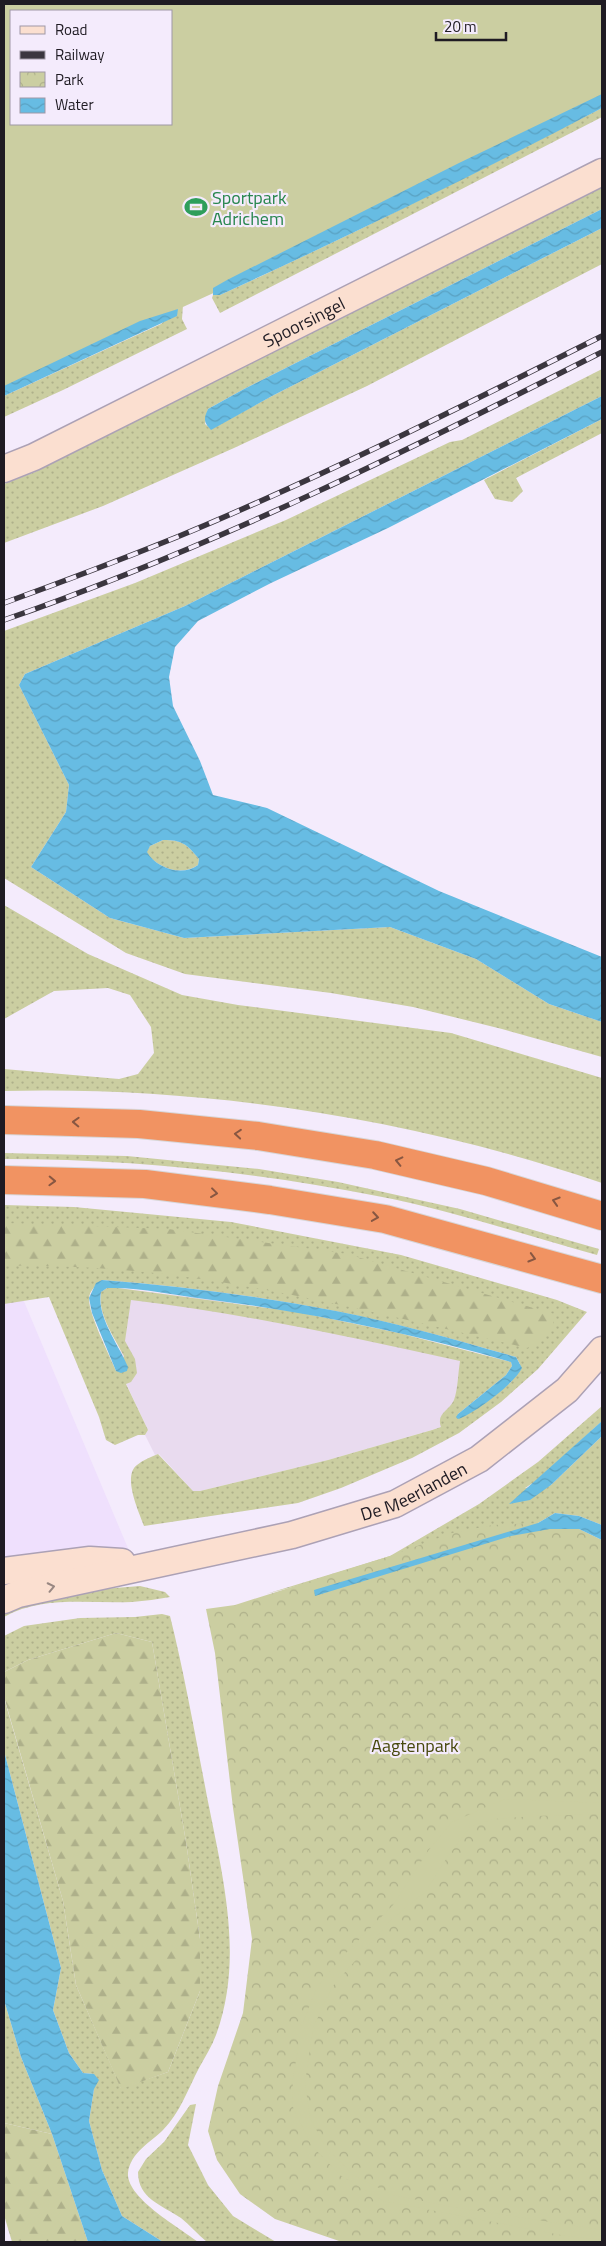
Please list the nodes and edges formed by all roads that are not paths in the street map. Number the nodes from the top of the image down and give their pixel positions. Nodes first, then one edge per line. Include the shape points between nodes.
1 (602, 172) edge
2 (4, 469) edge
3 (4, 1120) edge
4 (4, 1180) edge
5 (602, 1216) edge
6 (594, 1276) edge
7 (602, 1350) edge
8 (144, 1567) junction
9 (4, 1571) edge
10 (4, 1600) edge

1 - 2 main road, Spoorsingel via 42,453
5 -> 3 highway via 486,1181 375,1155 258,1136 139,1124
4 -> 6 highway via 145,1184 280,1201 385,1219
7 - 8 main road, De Meerlanden via 567,1390 479,1459 394,1504 292,1535
8 - 9 main road via 90,1560
10 -> 8 main road via 18,1594

